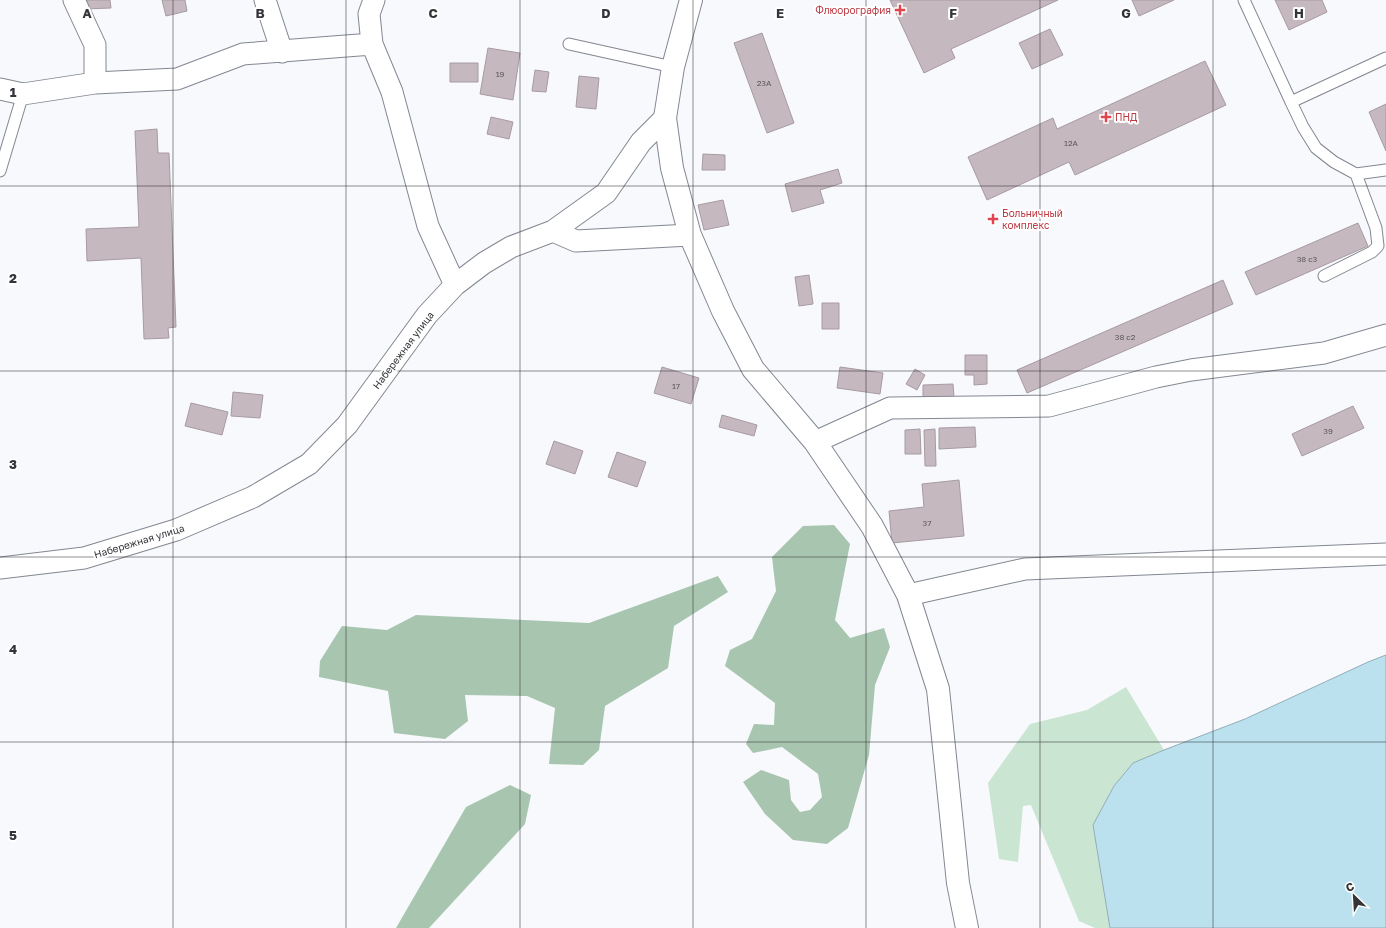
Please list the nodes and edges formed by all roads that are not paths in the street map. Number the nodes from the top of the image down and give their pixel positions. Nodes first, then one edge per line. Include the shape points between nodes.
1 (74, 0) edge
2 (265, 0) edge
3 (374, 0) edge
4 (691, 0) edge
5 (1244, 0) edge
6 (372, 44) junction
7 (569, 44) dead end
8 (282, 52) junction
9 (1386, 58) edge
10 (673, 67) junction
11 (95, 83) junction
12 (0, 89) edge
13 (23, 94) junction
14 (1291, 102) junction
15 (665, 118) junction
16 (1386, 170) edge
17 (0, 171) edge
18 (1356, 174) junction
19 (553, 231) junction
20 (690, 235) junction
21 (1324, 276) dead end
22 (455, 285) junction
23 (1386, 335) edge
24 (814, 442) junction
25 (1386, 554) edge
26 (0, 568) edge
27 (908, 595) junction
28 (967, 928) edge

1 - 11 street via 95,45
2 - 8 street
3 - 6 street via 368,14
4 - 10 main road
5 - 14 lane
6 - 8 street
6 - 22 street via 392,92 428,226
7 - 10 lane
8 - 11 street via 243,54 177,79
9 - 14 lane
10 - 15 main road
11 - 13 street
12 - 13 street
13 - 17 lane
14 - 18 lane via 1316,148
15 - 19 street, Набережная улица via 641,142 606,193
15 - 20 main road via 672,168
16 - 18 lane
18 - 21 lane via 1376,228 1378,246 1372,252
19 - 20 street via 576,241
19 - 22 street, Набережная улица via 511,247
20 - 24 main road via 723,311 753,369
22 - 26 street, Набережная улица via 427,315 347,425 309,464 253,497 176,530 84,558
23 - 24 street via 1324,353 1156,377 1049,406 890,408
24 - 27 main road via 872,526
25 - 27 street via 1025,569
27 - 28 main road via 938,689 958,883

